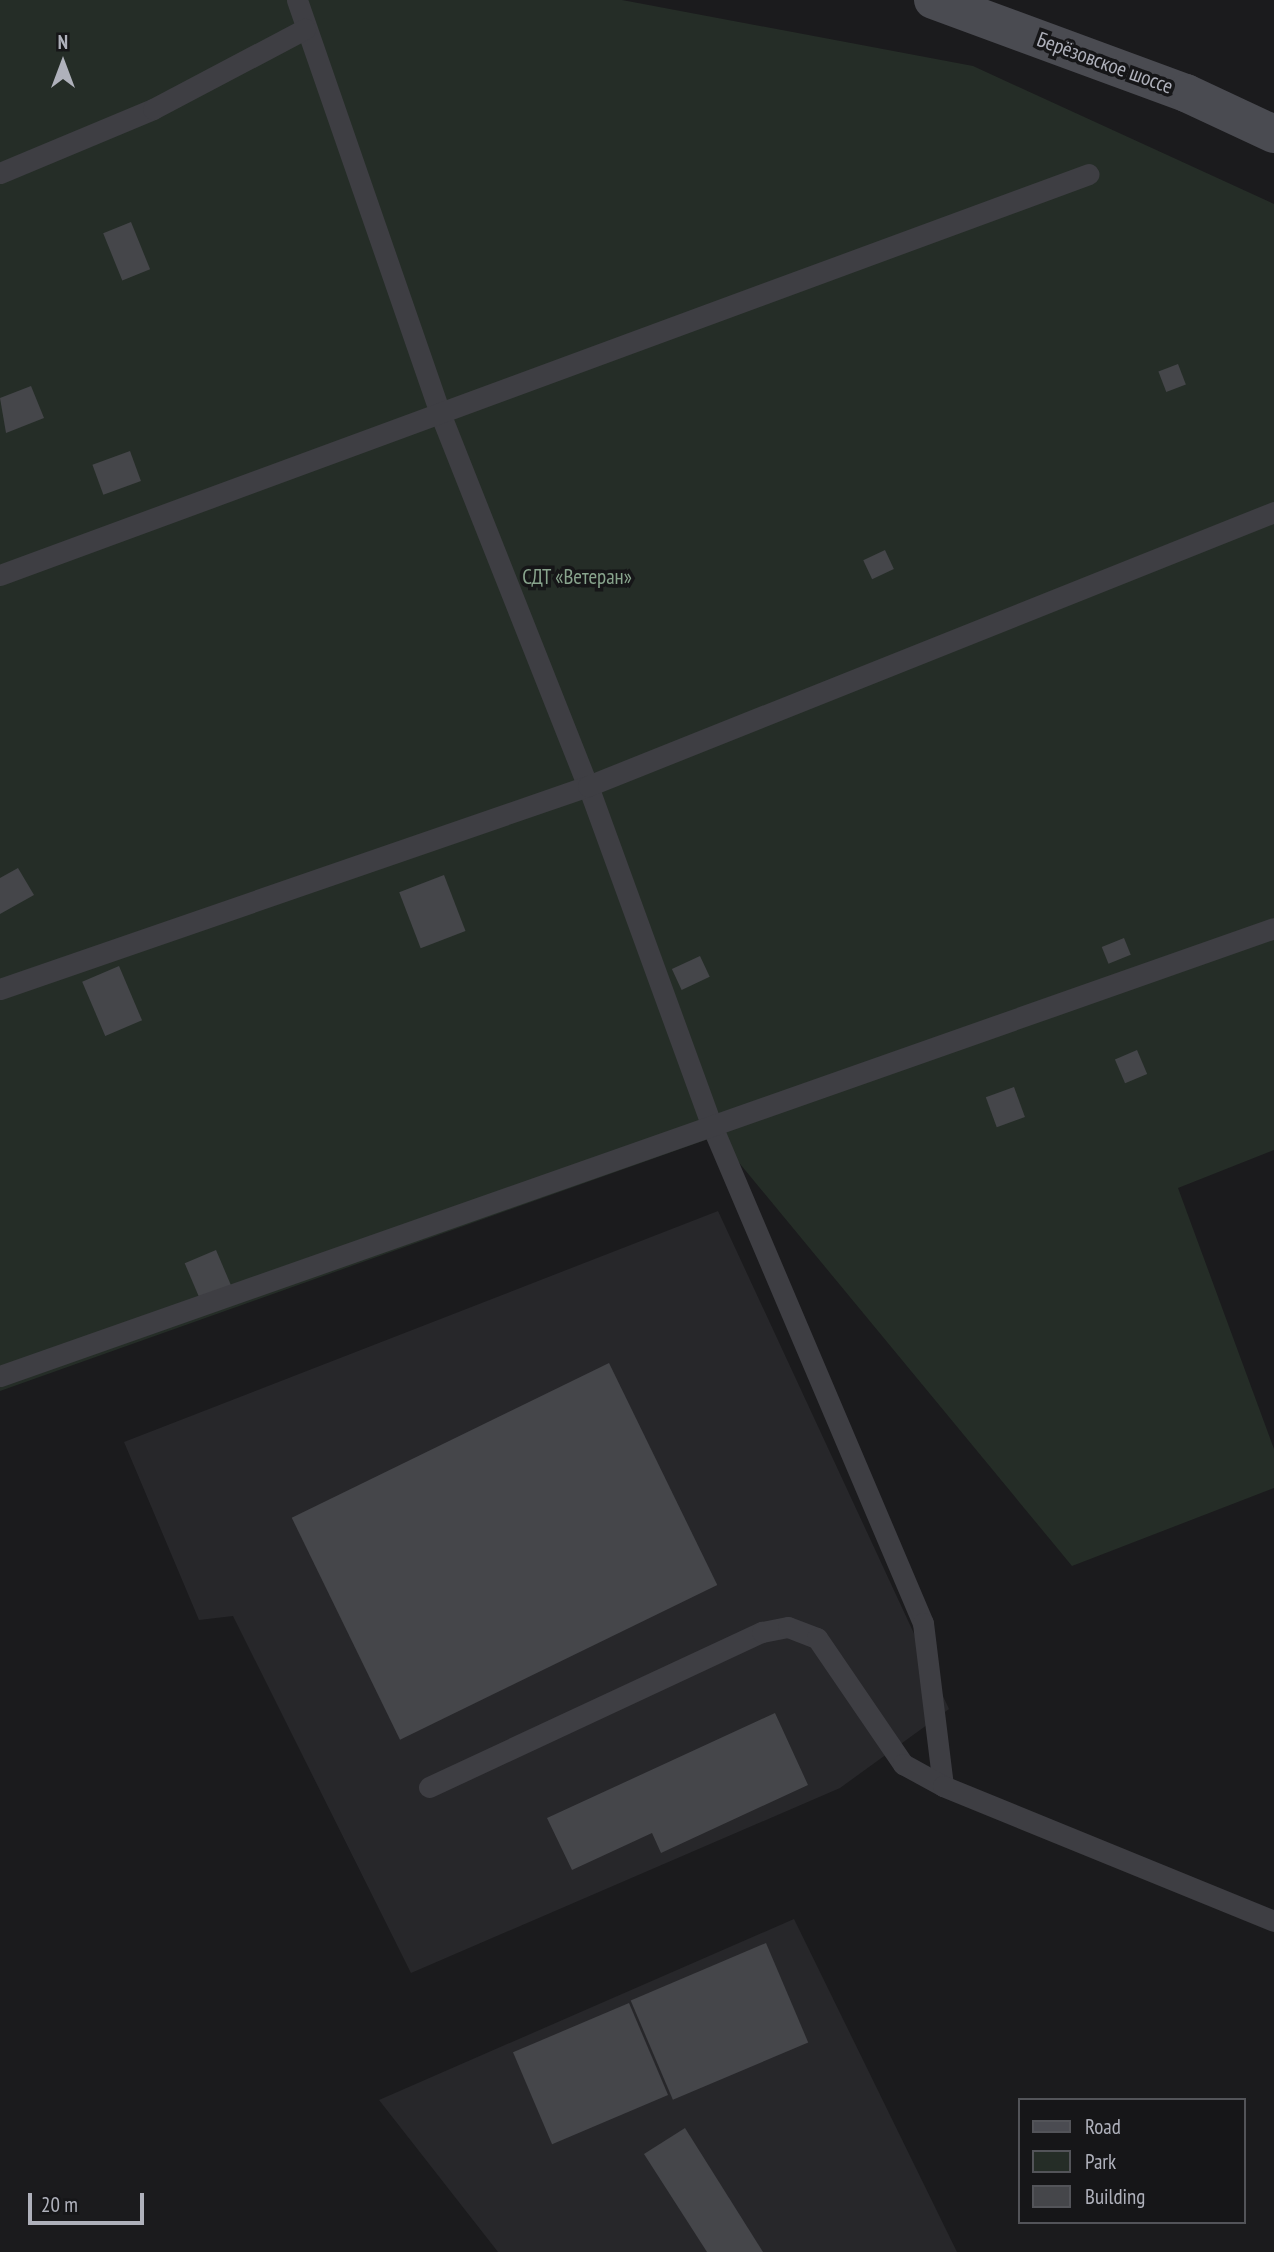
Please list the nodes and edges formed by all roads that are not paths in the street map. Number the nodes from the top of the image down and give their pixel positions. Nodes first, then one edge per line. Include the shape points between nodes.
1 (297, 0) edge
2 (933, 0) edge
3 (305, 29) junction
4 (1274, 134) edge
5 (0, 173) edge
6 (1089, 174) dead end
7 (440, 414) junction
8 (1274, 512) edge
9 (0, 575) edge
10 (588, 786) junction
11 (1274, 928) edge
12 (0, 989) edge
13 (712, 1126) junction
14 (0, 1376) edge
15 (943, 1786) junction
16 (429, 1787) dead end
17 (1274, 1921) edge

1 - 3 lane
2 - 4 street, Берёзовское шоссе via 1186,93
3 - 5 lane via 153,109
3 - 7 lane
6 - 7 lane
7 - 9 lane
7 - 10 lane
8 - 10 lane
10 - 12 lane
10 - 13 lane
11 - 13 lane
13 - 14 lane
13 - 15 lane via 923,1623
15 - 16 lane via 903,1764 817,1638 788,1627 762,1632
15 - 17 lane

